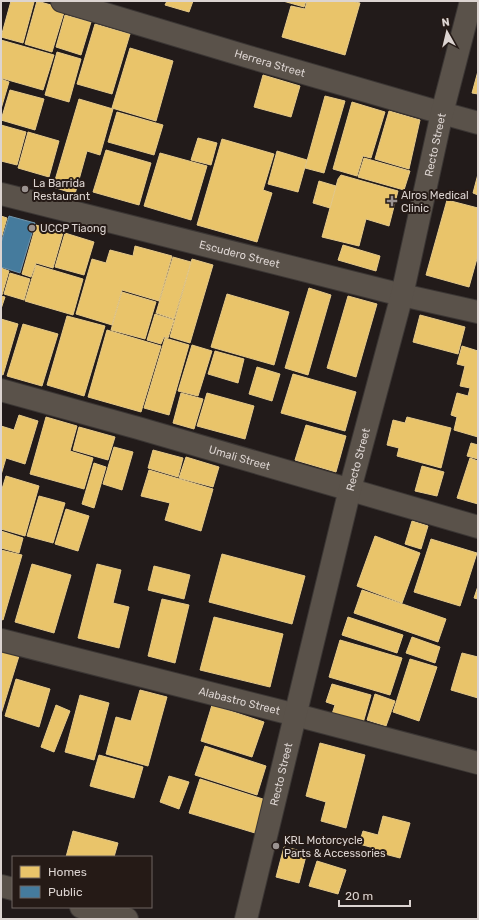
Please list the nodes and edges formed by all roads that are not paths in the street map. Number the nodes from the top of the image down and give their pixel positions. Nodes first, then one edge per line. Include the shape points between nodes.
1 (62, 1) edge
2 (466, 3) edge
3 (442, 114) junction
4 (478, 123) edge
5 (1, 194) edge
6 (402, 295) junction
7 (478, 312) edge
8 (1, 390) edge
9 (350, 489) junction
10 (478, 527) edge
11 (1, 640) edge
12 (296, 714) junction
13 (478, 763) edge
14 (1, 886) edge
15 (12, 889) edge
16 (84, 908) edge
17 (127, 919) edge
18 (246, 919) edge

1 - 3 street, Herrera Street
2 - 3 street, Recto Street
3 - 4 street, Herrera Street
3 - 6 street, Recto Street
5 - 6 street, Escudero Street
6 - 7 street, Escudero Street
6 - 9 street, Recto Street
8 - 9 street, Umali Street
9 - 10 street, Umali Street
9 - 12 street, Recto Street
11 - 12 street, Alabastro Street
12 - 13 street, Alabastro Street
12 - 18 street, Recto Street
14 - 15 street
16 - 17 street

